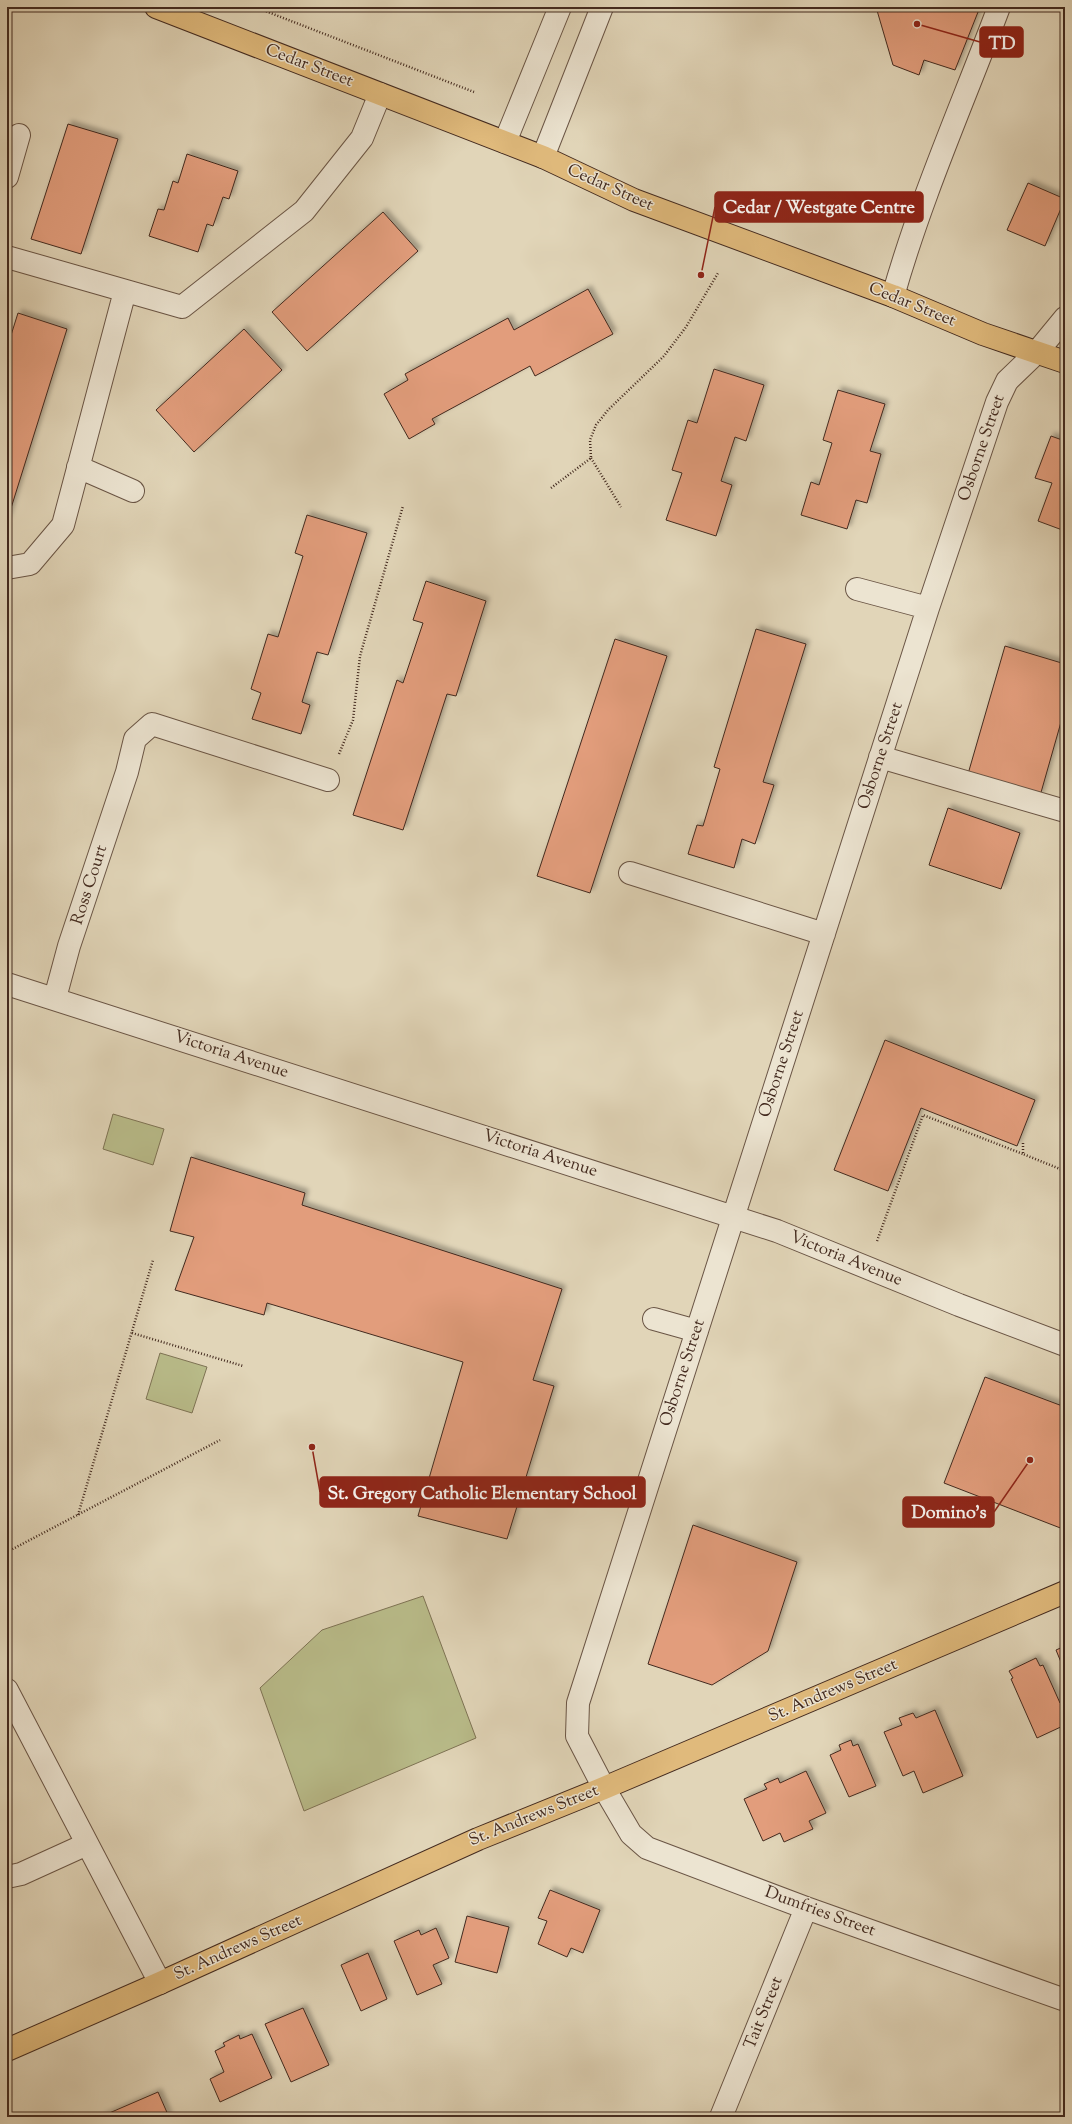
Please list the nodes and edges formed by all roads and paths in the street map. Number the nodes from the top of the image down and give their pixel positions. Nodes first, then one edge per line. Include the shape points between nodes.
1 (156, 7) edge
2 (255, 7) edge
3 (560, 7) edge
4 (602, 7) edge
5 (999, 7) edge
6 (474, 92) dead end
7 (380, 94) junction
8 (18, 135) dead end
9 (505, 142) junction
10 (543, 157) junction
11 (7, 177) edge
12 (7, 257) edge
13 (718, 273) dead end
14 (125, 291) junction
15 (893, 296) junction
16 (1065, 318) edge
17 (1037, 352) junction
18 (1065, 362) edge
19 (591, 458) junction
20 (78, 467) junction
21 (551, 488) dead end
22 (133, 491) dead end
23 (403, 506) dead end
24 (621, 507) dead end
25 (7, 568) edge
26 (857, 588) dead end
27 (928, 608) junction
28 (880, 757) junction
29 (328, 780) joint
30 (1065, 811) edge
31 (630, 873) dead end
32 (824, 934) junction
33 (7, 984) edge
34 (55, 998) junction
35 (1023, 1143) dead end
36 (1023, 1154) junction
37 (1060, 1170) junction
38 (1065, 1171) edge
39 (1065, 1181) edge
40 (733, 1216) junction
41 (876, 1245) dead end
42 (154, 1260) dead end
43 (654, 1319) dead end
44 (697, 1331) junction
45 (132, 1334) junction
46 (1065, 1345) edge
47 (243, 1366) dead end
48 (220, 1440) dead end
49 (78, 1515) junction
50 (7, 1552) edge
51 (1065, 1592) edge
52 (7, 1690) edge
53 (604, 1788) junction
54 (87, 1844) junction
55 (7, 1877) edge
56 (806, 1908) junction
57 (160, 1983) junction
58 (1065, 2000) edge
59 (7, 2050) edge
60 (721, 2117) edge

1 - 7 main road, Cedar Street
2 - 6 path
3 - 9 street
4 - 10 street
5 - 15 street via 922,206
7 - 9 main road, Cedar Street
7 - 14 street via 362,138 304,211 182,307
8 - 11 street
9 - 10 main road, Cedar Street
10 - 15 main road, Cedar Street via 634,200
12 - 14 street
13 - 19 path via 686,327 664,356 596,425 590,440
14 - 20 street
15 - 17 main road, Cedar Street via 983,334
16 - 17 street, Osborne Street
17 - 18 main road, Cedar Street
17 - 27 street, Osborne Street via 1007,380 997,402
19 - 21 path
19 - 24 path
20 - 22 street
20 - 25 street via 63,525 30,564
23 - 29 path via 360,656 353,720
26 - 27 street
27 - 28 street, Osborne Street
28 - 30 street
28 - 32 street, Osborne Street
29 - 34 street, Ross Court via 152,724 135,739 127,772 69,946
31 - 32 street
32 - 40 street, Osborne Street
33 - 34 street, Victoria Avenue
34 - 40 street, Victoria Avenue
35 - 36 path
36 - 37 path
36 - 41 path via 923,1116
37 - 38 path
37 - 39 path
40 - 44 street, Osborne Street
40 - 46 street, Victoria Avenue
42 - 45 path
43 - 44 street
44 - 53 street, Osborne Street via 578,1703 577,1736
45 - 47 path
45 - 49 path
48 - 49 path
49 - 50 path
51 - 53 main road, St. Andrews Street
52 - 54 street
53 - 56 street, Dumfries Street via 631,1834 648,1848
53 - 57 main road, St. Andrews Street via 478,1839
54 - 55 street via 21,1874
54 - 57 street
56 - 58 street, Dumfries Street
56 - 60 street, Tait Street
57 - 59 main road, St. Andrews Street

